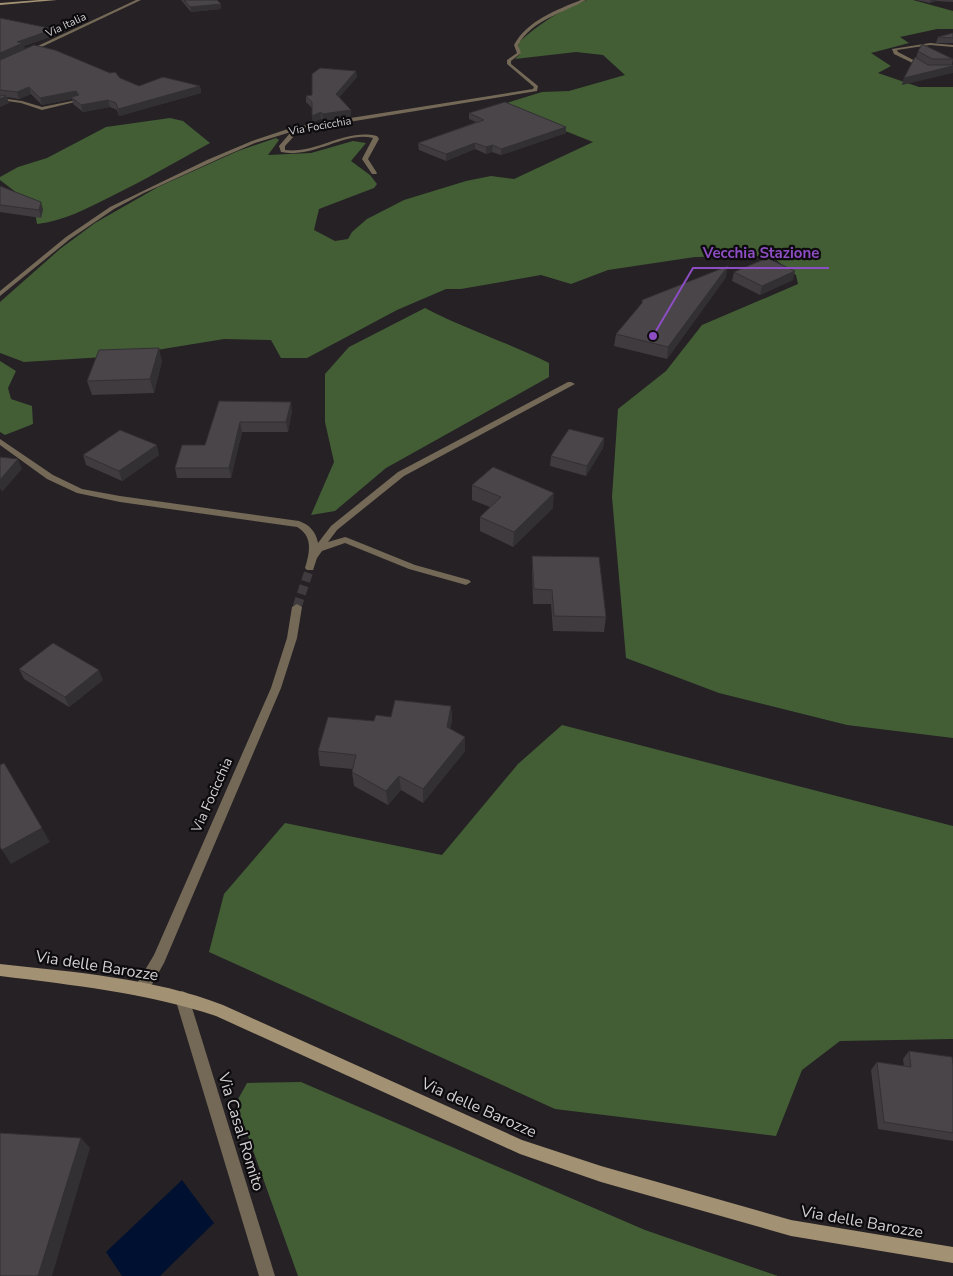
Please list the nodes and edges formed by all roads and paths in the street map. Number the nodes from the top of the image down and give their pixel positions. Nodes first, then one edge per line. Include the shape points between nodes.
1 (54, 0) edge
2 (140, 0) edge
3 (584, 0) edge
4 (0, 4) edge
5 (953, 46) edge
6 (22, 55) edge
7 (928, 69) edge
8 (0, 99) edge
9 (77, 101) edge
10 (294, 130) junction
11 (374, 173) dead end
12 (0, 294) edge
13 (571, 384) dead end
14 (0, 441) edge
15 (316, 554) junction
16 (310, 568) tunnel mouth
17 (466, 582) dead end
18 (297, 607) tunnel mouth
19 (0, 970) edge
20 (141, 990) junction
21 (182, 998) junction
22 (953, 1255) edge
23 (267, 1276) edge

1 - 4 main road
2 - 6 street, Via Italia
3 - 10 street, Via Focicchia via 542,19 518,39 519,53 509,64 536,87 535,90
5 - 7 street via 921,45 894,50
8 - 9 street via 42,109
10 - 11 street via 282,146 283,151 302,152 358,136 375,138 365,159
10 - 12 street, Via Focicchia via 217,157 122,202 58,245
13 - 15 street via 400,474 334,528
14 - 15 street via 50,477 80,491 299,524 312,536
15 - 16 street
15 - 17 street via 345,540 412,567
18 - 20 street, Via Focicchia via 292,638 276,688 158,959
19 - 20 main road, Via delle Barozze
20 - 21 main road, Via delle Barozze
21 - 22 main road, Via delle Barozze via 218,1010 520,1146 601,1174 791,1228
21 - 23 street, Via Casal Romito

